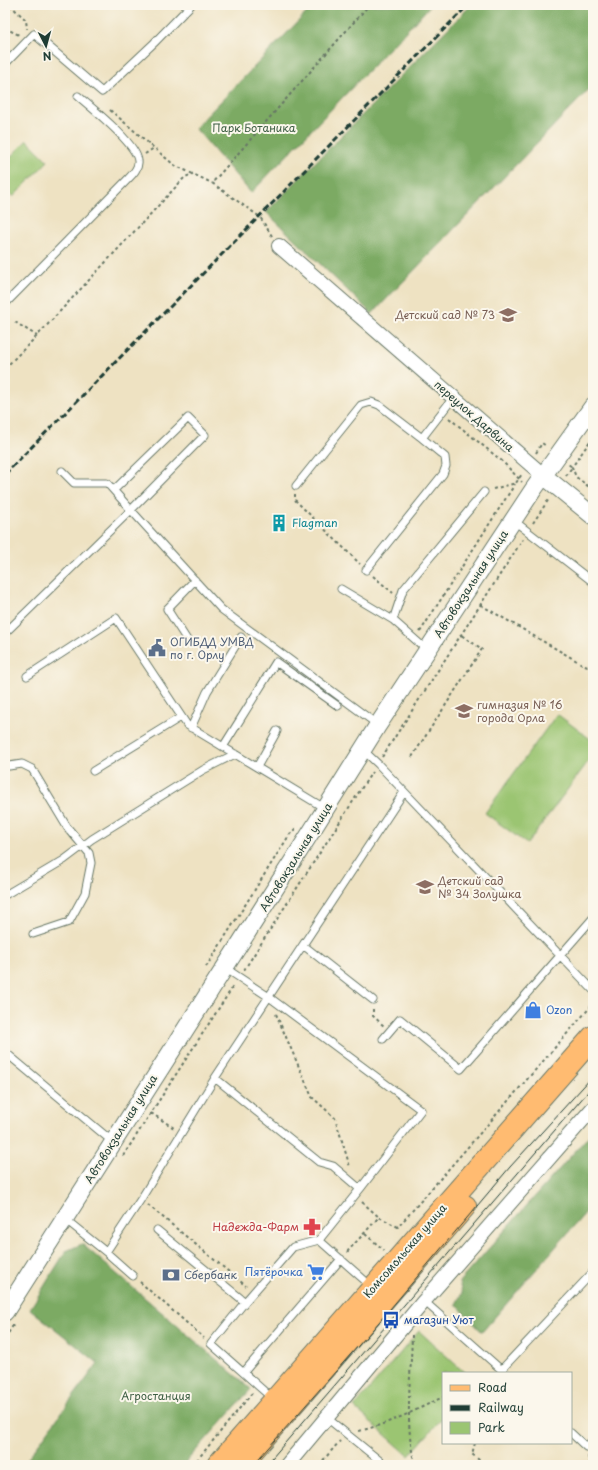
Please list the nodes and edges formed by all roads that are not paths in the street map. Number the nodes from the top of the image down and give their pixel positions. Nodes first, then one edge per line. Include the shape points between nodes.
1 (191, 5) edge
2 (5, 64) edge
3 (78, 96) dead end
4 (279, 246) road end
5 (5, 304) edge
6 (453, 398) junction
7 (593, 406) edge
8 (422, 438) junction
9 (62, 471) dead end
10 (544, 476) junction
11 (296, 486) road end
12 (114, 490) junction
13 (484, 492) dead end
14 (131, 510) junction
15 (593, 516) edge
16 (513, 520) junction
17 (366, 570) road end
18 (195, 580) junction
19 (593, 582) edge
20 (341, 589) dead end
21 (393, 620) junction
22 (5, 633) edge
23 (241, 637) dead end
24 (187, 640) dead end
25 (428, 651) junction
26 (27, 676) dead end
27 (338, 706) dead end
28 (181, 717) junction
29 (378, 725) junction
30 (191, 728) junction
31 (277, 732) dead end
32 (223, 747) junction
33 (363, 750) junction
34 (235, 754) junction
35 (6, 766) edge
36 (257, 767) junction
37 (93, 771) dead end
38 (404, 792) junction
39 (326, 809) junction
40 (84, 846) junction
41 (5, 895) edge
42 (593, 918) edge
43 (33, 934) dead end
44 (303, 946) junction
45 (560, 956) junction
46 (225, 967) junction
47 (593, 990) edge
48 (269, 997) junction
49 (373, 1000) road end
50 (593, 1037) edge
51 (383, 1039) dead end
52 (5, 1052) edge
53 (593, 1059) edge
54 (215, 1078) junction
55 (593, 1108) edge
56 (113, 1142) junction
57 (358, 1188) junction
58 (65, 1219) junction
59 (157, 1230) dead end
60 (319, 1240) junction
61 (106, 1252) junction
62 (341, 1259) junction
63 (593, 1272) edge
64 (133, 1276) road end
65 (373, 1288) junction
66 (424, 1301) junction
67 (245, 1302) junction
68 (5, 1312) edge
69 (503, 1371) edge
70 (244, 1372) junction
71 (281, 1406) junction
72 (327, 1418) junction
73 (572, 1434) edge
74 (593, 1440) edge
75 (218, 1465) edge
76 (240, 1465) edge
77 (288, 1465) edge
78 (385, 1465) edge

1 - 2 lane via 102,92 34,34
3 - 5 lane via 132,147 138,165 128,179
4 - 6 street, переулок Дарвина
6 - 8 lane
6 - 10 street, переулок Дарвина
7 - 10 street, Автовокзальная улица
8 - 11 lane via 379,405 371,402 361,406
8 - 17 lane via 445,457 446,466 443,474
9 - 12 lane via 74,483 108,483
10 - 15 street, переулок Дарвина
10 - 16 street, Автовокзальная улица
12 - 14 lane
12 - 14 lane via 188,418 205,435
13 - 21 lane via 403,590
14 - 18 lane
14 - 22 lane
16 - 19 lane
16 - 25 street, Автовокзальная улица
18 - 24 lane via 166,609
18 - 29 lane via 221,609
20 - 21 lane
21 - 25 lane
23 - 30 lane via 207,692
25 - 29 street, Автовокзальная улица
26 - 28 lane via 116,618
27 - 32 lane via 276,662
28 - 30 lane
28 - 37 lane
29 - 33 street, Автовокзальная улица
30 - 32 lane
31 - 36 lane
32 - 34 lane
33 - 38 lane
33 - 39 street, Автовокзальная улица
34 - 36 lane
34 - 40 lane via 202,770
35 - 40 lane via 22,764 32,769 68,827
36 - 39 lane
38 - 44 lane
38 - 45 lane
39 - 46 street, Автовокзальная улица
40 - 41 lane
40 - 43 lane via 91,863 85,893 68,922
42 - 45 lane
44 - 48 lane
44 - 49 lane
45 - 47 lane
45 - 51 lane via 461,1069 400,1019
46 - 48 lane
46 - 56 street, Автовокзальная улица
48 - 54 lane
48 - 57 lane via 421,1110
50 - 65 main road, Комсомольская улица
52 - 56 lane
53 - 71 main road, Комсомольская улица
54 - 57 lane via 319,1162 332,1166
54 - 61 lane
55 - 66 street
56 - 58 street, Автовокзальная улица
57 - 60 lane via 355,1196
58 - 61 lane
58 - 68 street, Автовокзальная улица
59 - 67 lane
60 - 62 lane
60 - 67 lane via 293,1247
61 - 64 lane
62 - 65 lane
62 - 70 lane
63 - 69 lane
65 - 71 main road, Комсомольская улица
66 - 69 lane
66 - 72 street
67 - 70 lane via 211,1344
70 - 71 lane
71 - 75 main road, Комсомольская улица
71 - 76 main road, Комсомольская улица
72 - 77 street
72 - 78 lane
73 - 74 lane via 586,1447

